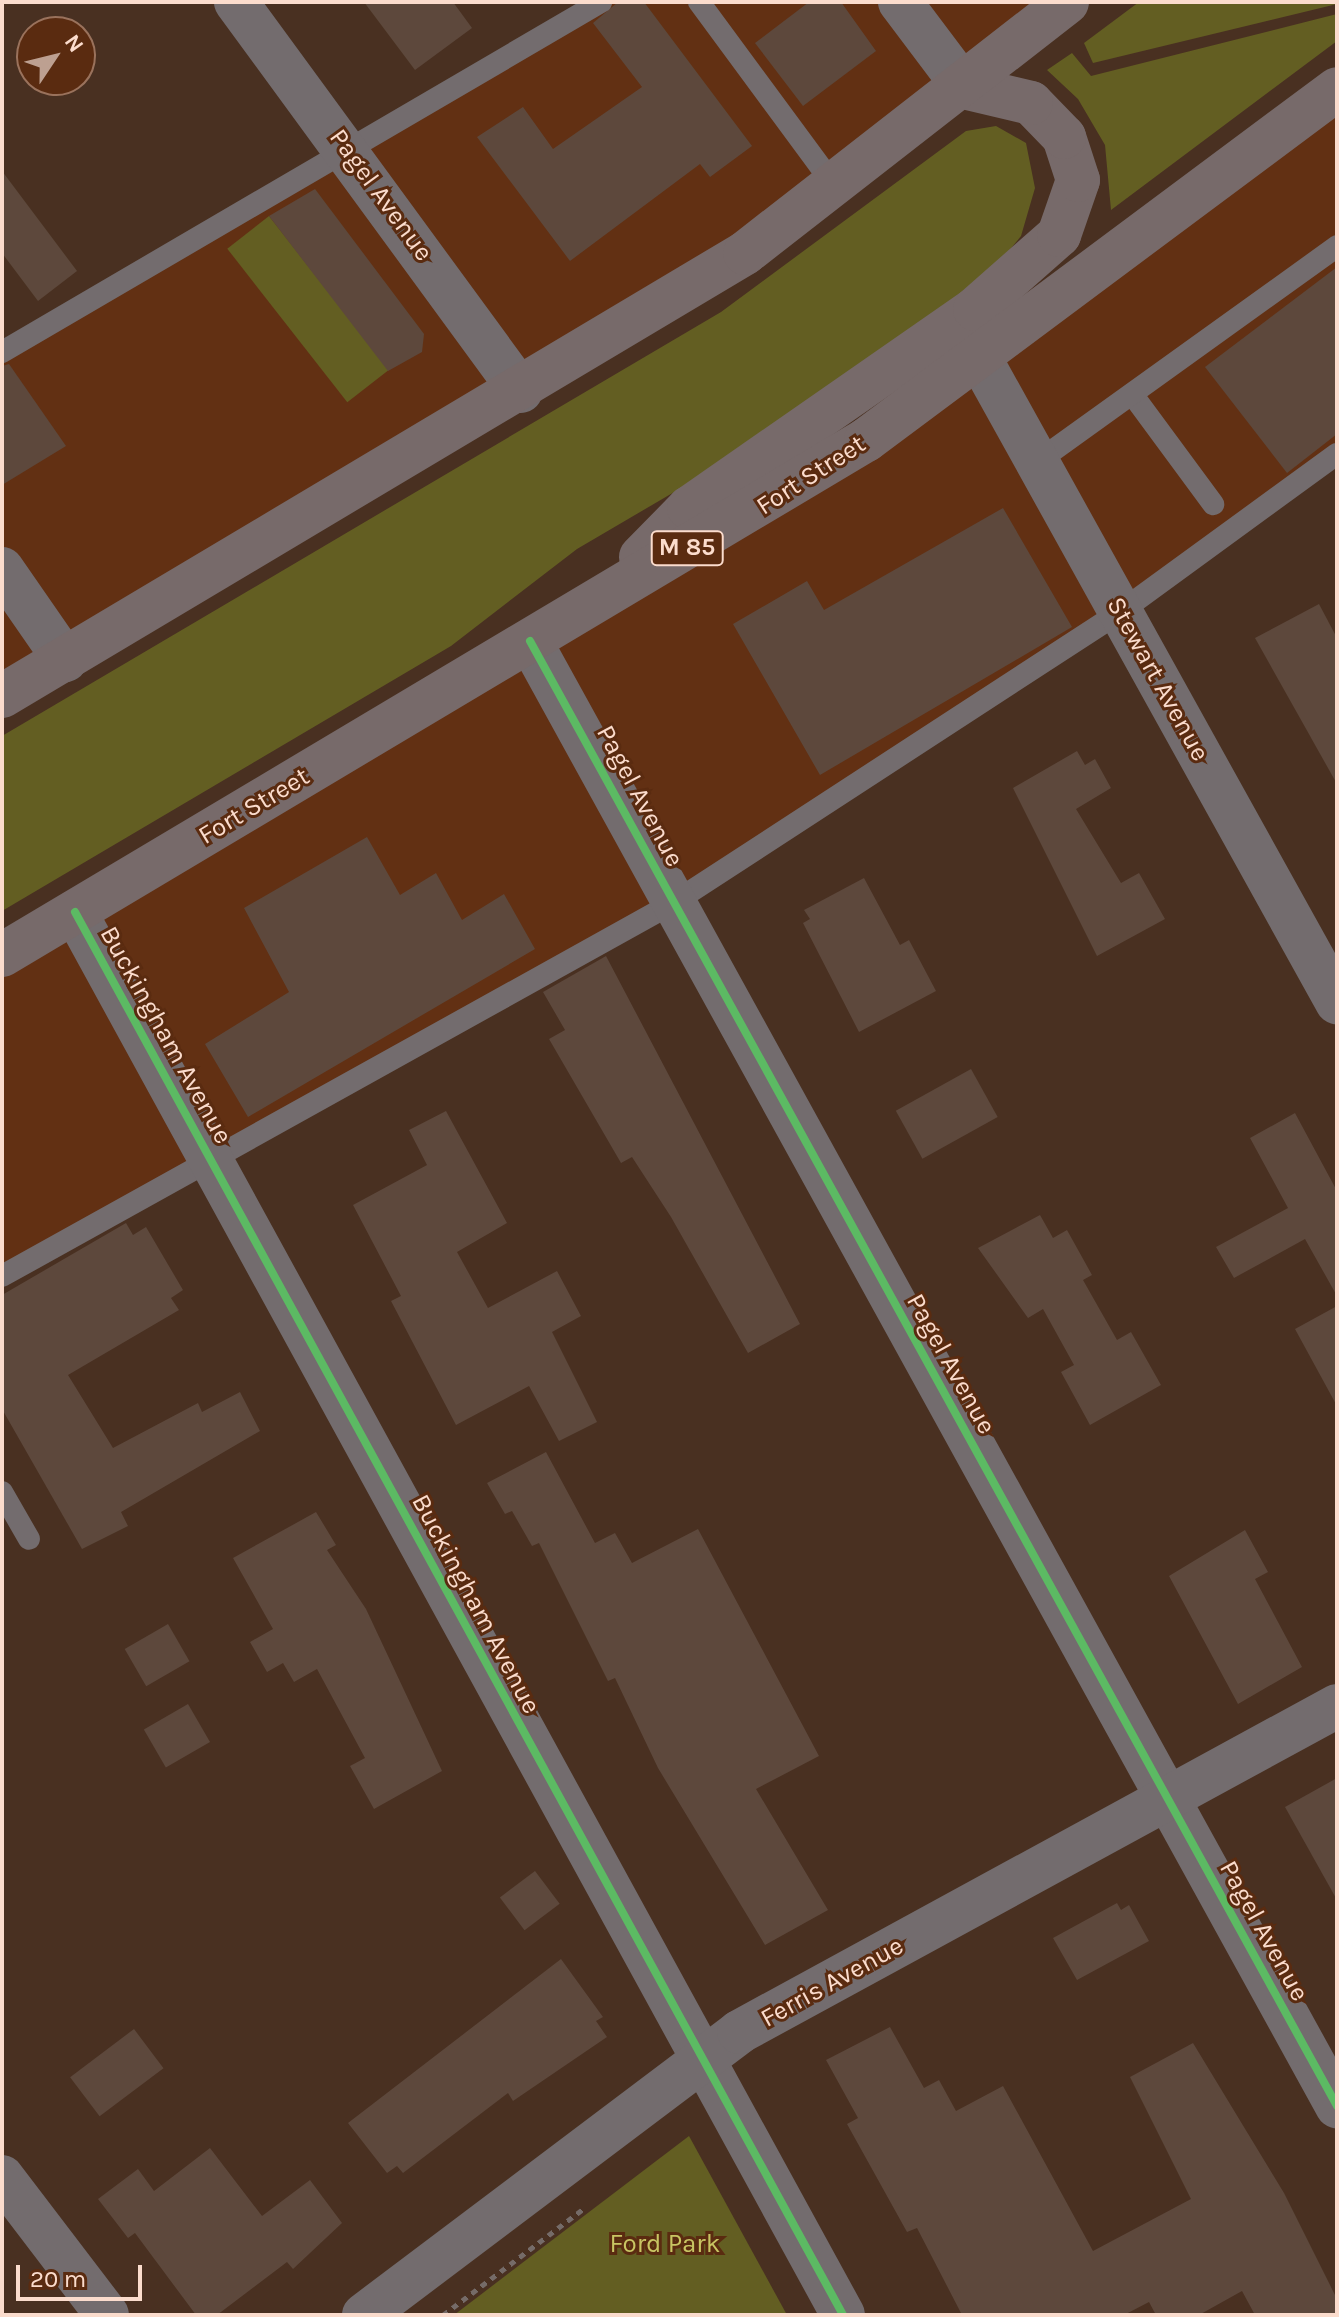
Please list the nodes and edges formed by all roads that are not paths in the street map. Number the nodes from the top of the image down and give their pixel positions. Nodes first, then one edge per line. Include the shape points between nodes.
1 (236, 2) edge
2 (601, 2) edge
3 (699, 2) edge
4 (900, 2) edge
5 (1067, 2) edge
6 (964, 87) junction
7 (1337, 89) edge
8 (346, 147) junction
9 (834, 185) junction
10 (1337, 246) edge
11 (2, 352) edge
12 (979, 357) junction
13 (521, 391) junction
14 (1132, 394) junction
15 (1337, 454) edge
16 (1041, 459) junction
17 (1213, 504) dead end
18 (2, 569) edge
19 (608, 590) junction
20 (1120, 612) junction
21 (530, 641) junction
22 (65, 660) junction
23 (2, 696) edge
24 (673, 903) junction
25 (75, 912) junction
26 (2, 955) edge
27 (1337, 1002) edge
28 (209, 1154) junction
29 (2, 1276) edge
30 (2, 1492) edge
31 (29, 1539) dead end
32 (1337, 1706) edge
33 (1169, 1798) junction
34 (699, 2060) junction
35 (1337, 2106) edge
36 (2, 2177) edge
37 (107, 2315) edge
38 (364, 2315) edge
39 (843, 2315) edge

1 - 8 street, Pagel Avenue
2 - 8 lane
3 - 9 lane
4 - 6 street
5 - 6 main road
6 - 9 main road
6 - 19 main road via 1031,103 1064,137 1078,180 1059,235 975,309 689,508
7 - 12 main road, Fort Street / M 85
8 - 11 lane
8 - 13 street, Pagel Avenue
9 - 13 main road via 745,253
10 - 14 lane
12 - 16 street, Stewart Avenue
12 - 19 main road, Fort Street / M 85 via 750,515
13 - 22 main road
14 - 16 lane
14 - 17 lane
15 - 20 lane
16 - 20 street, Stewart Avenue
18 - 22 street
19 - 21 main road, Fort Street / M 85
20 - 24 lane
20 - 27 street, Stewart Avenue
21 - 24 street, Pagel Avenue
21 - 25 main road, Fort Street / M 85
22 - 23 main road
24 - 28 lane
24 - 33 street, Pagel Avenue
25 - 26 main road, Fort Street / M 85
25 - 28 street, Buckingham Avenue
28 - 29 lane
28 - 34 street, Buckingham Avenue
30 - 31 lane
32 - 33 street, Ferris Avenue
33 - 34 street, Ferris Avenue
33 - 35 street, Pagel Avenue
34 - 38 street, Ferris Avenue
34 - 39 street, Buckingham Avenue
36 - 37 street

